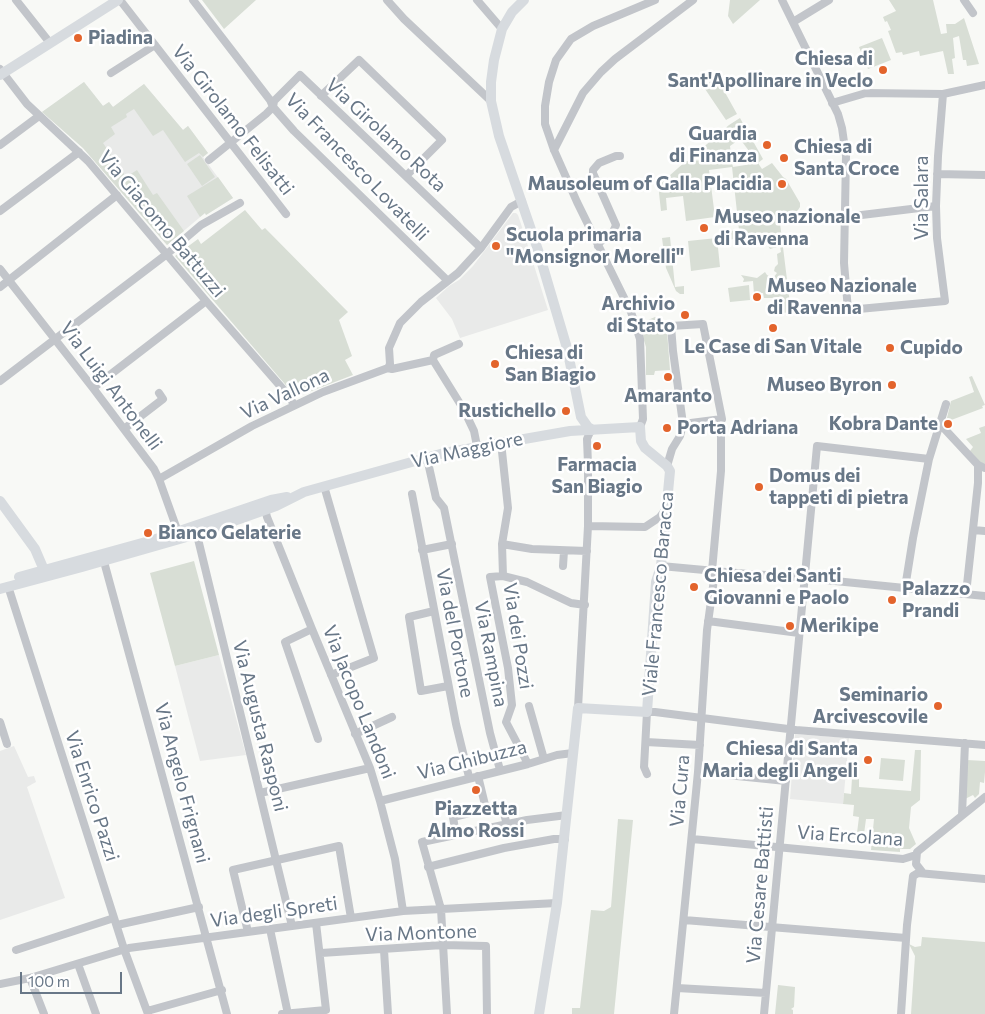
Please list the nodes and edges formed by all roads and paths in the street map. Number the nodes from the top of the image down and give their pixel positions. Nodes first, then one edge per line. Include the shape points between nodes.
1 (16, 0) edge
2 (119, 0) edge
3 (193, 0) edge
4 (386, 0) edge
5 (477, 0) edge
6 (524, 0) edge
7 (655, 0) edge
8 (693, 0) edge
9 (782, 0) edge
10 (829, 0) edge
11 (964, 0) edge
12 (973, 13) dead end
13 (793, 22) junction
14 (502, 29) junction
15 (50, 43) junction
16 (155, 45) junction
17 (1, 73) edge
18 (111, 73) dead end
19 (985, 84) edge
20 (943, 94) junction
21 (321, 96) junction
22 (491, 101) junction
23 (832, 103) junction
24 (273, 107) junction
25 (38, 116) junction
26 (231, 143) junction
27 (0, 145) edge
28 (554, 150) junction
29 (79, 152) junction
30 (620, 156) dead end
31 (209, 160) dead end
32 (937, 174) junction
33 (985, 175) edge
34 (406, 176) junction
35 (117, 195) junction
36 (522, 201) junction
37 (240, 204) dead end
38 (936, 206) junction
39 (0, 211) edge
40 (286, 214) dead end
41 (845, 217) junction
42 (598, 246) junction
43 (481, 248) junction
44 (167, 254) junction
45 (0, 269) edge
46 (9, 280) junction
47 (448, 281) junction
48 (0, 287) edge
49 (206, 301) junction
50 (55, 339) junction
51 (459, 344) dead end
52 (433, 360) junction
53 (388, 368) junction
54 (0, 381) edge
55 (93, 388) junction
56 (159, 393) dead end
57 (294, 404) junction
58 (946, 404) dead end
59 (581, 417) junction
60 (939, 423) junction
61 (682, 424) junction
62 (640, 427) junction
63 (124, 429) junction
64 (593, 430) junction
65 (570, 431) junction
66 (721, 431) dead end
67 (587, 439) junction
68 (501, 442) junction
69 (477, 446) junction
70 (427, 458) junction
71 (929, 458) junction
72 (667, 466) junction
73 (981, 467) edge
74 (159, 479) junction
75 (324, 486) junction
76 (412, 494) dead end
77 (0, 501) edge
78 (265, 506) junction
79 (667, 508) junction
80 (588, 526) junction
81 (973, 530) junction
82 (193, 531) junction
83 (985, 531) edge
84 (178, 532) junction
85 (452, 544) junction
86 (502, 544) junction
87 (147, 549) junction
88 (422, 550) junction
89 (564, 551) junction
90 (586, 551) junction
91 (102, 558) junction
92 (563, 566) dead end
93 (661, 566) junction
94 (714, 571) junction
95 (45, 573) junction
96 (503, 576) junction
97 (803, 578) junction
98 (3, 586) edge
99 (905, 588) junction
100 (966, 594) junction
101 (985, 596) edge
102 (585, 605) junction
103 (434, 611) junction
104 (708, 621) junction
105 (312, 629) junction
106 (799, 633) junction
107 (331, 675) junction
108 (448, 686) junction
109 (529, 706) dead end
110 (578, 708) junction
111 (647, 712) junction
112 (392, 717) dead end
113 (702, 719) junction
114 (0, 722) edge
115 (791, 729) junction
116 (355, 734) junction
117 (318, 739) dead end
118 (646, 742) junction
119 (965, 743) junction
120 (7, 744) dead end
121 (985, 744) edge
122 (700, 745) junction
123 (573, 753) junction
124 (544, 759) junction
125 (528, 764) junction
126 (370, 768) junction
127 (500, 770) junction
128 (698, 772) junction
129 (647, 774) dead end
130 (478, 776) junction
131 (469, 777) junction
132 (786, 781) junction
133 (260, 793) junction
134 (985, 797) edge
135 (380, 801) junction
136 (486, 809) junction
137 (567, 815) junction
138 (962, 816) junction
139 (507, 825) junction
140 (456, 835) junction
141 (565, 839) junction
142 (692, 839) junction
143 (779, 847) junction
144 (916, 855) junction
145 (276, 859) junction
146 (428, 867) junction
147 (922, 873) junction
148 (985, 880) edge
149 (557, 904) junction
150 (199, 907) junction
151 (441, 909) junction
152 (403, 911) junction
153 (351, 918) junction
154 (684, 920) junction
155 (115, 922) junction
156 (316, 923) junction
157 (292, 926) junction
158 (772, 927) junction
159 (270, 929) junction
160 (248, 932) junction
161 (206, 938) junction
162 (906, 938) junction
163 (443, 945) junction
164 (124, 949) junction
165 (16, 950) dead end
166 (384, 950) junction
167 (320, 953) junction
168 (78, 964) junction
169 (30, 978) junction
170 (0, 984) edge
171 (676, 988) junction
172 (222, 990) junction
173 (766, 993) junction
174 (901, 1012) edge
175 (147, 1013) edge
176 (44, 1014) edge
177 (96, 1014) edge
178 (227, 1014) edge
179 (282, 1014) edge
180 (288, 1014) edge
181 (388, 1014) edge
182 (448, 1014) edge
183 (487, 1014) edge
184 (539, 1014) edge
185 (674, 1014) edge
186 (764, 1014) edge

1 - 15 street
2 - 15 street
2 - 16 street, Via Girolamo Felisatti
3 - 24 street, Via Francesco Lovatelli
4 - 22 street
5 - 14 street
6 - 14 street
7 - 28 street via 593,26 571,39 556,60 545,106 545,124
8 - 28 street via 601,72 584,93
9 - 13 street
10 - 13 street
11 - 12 street
13 - 23 street
14 - 22 street via 494,60
15 - 17 street
16 - 18 street, Via Girolamo Felisatti
16 - 26 street, Via Girolamo Felisatti
17 - 25 street, Via Giacomo Battuzzi
19 - 20 street
20 - 23 street via 866,93
20 - 32 street, Via Salara
21 - 24 street, Via Girolamo Rota via 300,75 274,101
21 - 34 street, Via Girolamo Rota
21 - 34 street via 359,60 442,140
22 - 36 street via 499,136
23 - 41 street via 842,128 846,156
24 - 26 street
24 - 47 street, Via Francesco Lovatelli
25 - 27 street
25 - 29 street, Via Giacomo Battuzzi
26 - 31 street
26 - 40 street, Via Girolamo Felisatti
28 - 42 street
29 - 35 street, Via Giacomo Battuzzi
29 - 39 street
30 - 42 street via 599,164 593,170 616,225
32 - 33 street
32 - 38 street, Via Salara
34 - 43 street, Via Girolamo Rota
35 - 44 street, Via Giacomo Battuzzi
35 - 46 street
36 - 43 street via 511,207
36 - 59 street via 567,348
37 - 44 street via 201,225
38 - 41 street
38 - 41 street, Via Salara via 945,301 848,310
42 - 62 street via 631,312 640,339 643,419
43 - 47 street
44 - 49 street, Via Giacomo Battuzzi
44 - 50 street
45 - 46 street, Via Luigi Antonelli
46 - 48 street
46 - 50 street, Via Luigi Antonelli
47 - 53 street via 400,323 389,348
49 - 55 street
49 - 57 street, Via Giacomo Battuzzi
50 - 54 street
50 - 55 street, Via Luigi Antonelli
51 - 52 street via 434,354
52 - 53 street, Via Vallona
52 - 69 street via 464,410
53 - 57 street, Via Vallona
55 - 63 street, Via Luigi Antonelli
56 - 63 street via 164,399
57 - 74 street, Via Vallona
58 - 60 street
59 - 64 street
59 - 65 street
60 - 71 street
60 - 73 street
61 - 61 street via 671,326 703,324 722,418
61 - 72 street
62 - 64 street, Via Maggiore
62 - 72 street, Viale Francesco Baracca via 645,448
63 - 74 street, Via Luigi Antonelli
64 - 65 street, Via Maggiore
64 - 67 street
65 - 67 street via 580,432
65 - 68 street, Via Maggiore
66 - 94 street, Via Cura
67 - 80 street
68 - 69 street, Via Maggiore
68 - 86 street via 508,508
69 - 70 street, Via Maggiore
70 - 75 street, Via Maggiore
70 - 85 street, Via Rampina via 436,498 444,508
71 - 97 street, Via Cesare Battisti via 817,446
71 - 99 street
72 - 79 street, Viale Francesco Baracca via 670,471
73 - 81 street
74 - 84 street, Via Luigi Antonelli
75 - 78 street, Via Maggiore
75 - 107 street via 374,658
76 - 88 street, Via del Portone
77 - 95 street via 35,549
78 - 82 street, Via Maggiore
78 - 105 street, Via Jacopo Landoni
79 - 80 street via 645,527
79 - 93 street, Viale Francesco Baracca
80 - 90 street
81 - 83 street
81 - 100 street
82 - 84 street, Via Maggiore
82 - 87 street, Via Maggiore
82 - 133 street, Via Augusta Rasponi
84 - 87 street
84 - 91 street, Via Maggiore
85 - 88 street
85 - 127 street, Via Rampina
86 - 89 street
86 - 96 street
87 - 91 street, Via Maggiore
88 - 103 street, Via del Portone
89 - 90 street
89 - 92 street
90 - 102 street
91 - 95 street, Via Maggiore
91 - 95 street, Via Maggiore via 82,568 77,565
91 - 150 street, Via Angelo Frignani
93 - 94 street
93 - 111 street, Viale Francesco Baracca via 656,582
94 - 97 street
94 - 104 street, Via Cura
95 - 98 street
96 - 102 street via 526,582 570,603
96 - 125 street, Via dei Pozzi via 490,577 508,668 512,705 506,722
97 - 99 street
97 - 106 street, Via Cesare Battisti
98 - 155 street, Via Enrico Pazzi
99 - 100 street
100 - 101 street
102 - 110 street
103 - 108 street, Via del Portone
103 - 108 street via 409,618 421,691
104 - 106 street
104 - 113 street, Via Cura
105 - 107 street, Via Jacopo Landoni
105 - 117 street via 285,642
106 - 115 street, Via Cesare Battisti
107 - 116 street, Via Jacopo Landoni
108 - 131 street, Via del Portone
109 - 124 street, Via Ghibuzza
110 - 111 street
110 - 123 street
111 - 113 street
111 - 118 street, Viale Francesco Baracca
112 - 116 street
113 - 115 street
113 - 122 street, Via Cura
114 - 120 street
115 - 119 street
115 - 132 street, Via Cesare Battisti
116 - 126 street, Via Jacopo Landoni
118 - 122 street
118 - 129 street, Viale Francesco Baracca via 644,767
119 - 121 street
119 - 138 street
122 - 128 street, Via Cura
123 - 124 street, Via Ghibuzza
123 - 137 street
124 - 125 street, Via Ghibuzza
125 - 127 street, Via Ghibuzza
126 - 133 street
126 - 135 street, Via Jacopo Landoni
127 - 130 street, Via Ghibuzza
128 - 132 street
128 - 142 street, Via Cura
130 - 131 street, Via Ghibuzza
130 - 136 street
131 - 135 street, Via Ghibuzza
132 - 143 street, Via Cesare Battisti
133 - 145 street, Via Augusta Rasponi
134 - 138 street
135 - 152 street, Via Jacopo Landoni via 395,858
136 - 139 street via 502,806
136 - 140 street via 453,817
137 - 139 street
137 - 141 street
138 - 144 street
139 - 140 street
140 - 146 street via 422,842
141 - 146 street via 504,848
141 - 149 street
142 - 143 street, Via Ercolana
142 - 154 street, Via Cura
143 - 144 street, Via Ercolana via 903,859
143 - 158 street, Via Cesare Battisti
144 - 147 street via 916,864
145 - 153 street via 339,846
145 - 157 street, Via Augusta Rasponi
145 - 160 street via 233,870
146 - 151 street
147 - 148 street
147 - 162 street via 913,876
149 - 151 street, Via degli Spreti
149 - 184 street
150 - 155 street
150 - 161 street, Via Angelo Frignani
151 - 152 street, Via degli Spreti
151 - 163 street
152 - 153 street, Via degli Spreti
153 - 156 street, Via degli Spreti
154 - 158 street
154 - 171 street, Via Cura
155 - 164 street, Via Enrico Pazzi
155 - 165 street
156 - 157 street, Via degli Spreti
156 - 167 street
157 - 159 street, Via degli Spreti
158 - 162 street
158 - 173 street, Via Cesare Battisti
159 - 160 street, Via degli Spreti
159 - 180 street
160 - 161 street, Via degli Spreti
161 - 164 street, Via degli Spreti
161 - 172 street, Via Angelo Frignani
162 - 174 street
163 - 166 street, Via Montone
163 - 182 street
163 - 183 street, Via Montone via 486,946
164 - 168 street, Via degli Spreti
164 - 175 street, Via Enrico Pazzi
166 - 167 street, Via Montone
166 - 181 street
167 - 180 street via 326,1010
168 - 169 street, Via degli Spreti
168 - 177 street
169 - 170 street, Via degli Spreti
169 - 176 street
171 - 173 street
171 - 185 street, Via Cura
172 - 175 street
172 - 178 street, Via Angelo Frignani
173 - 186 street, Via Cesare Battisti
179 - 180 street

